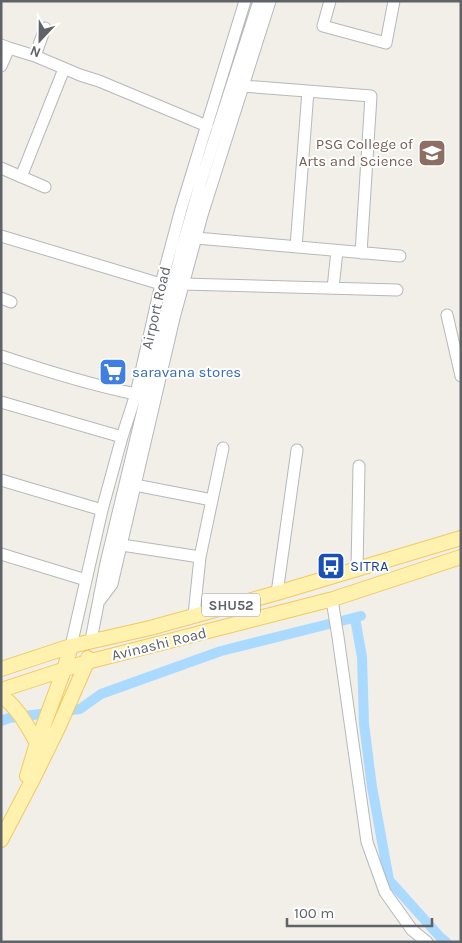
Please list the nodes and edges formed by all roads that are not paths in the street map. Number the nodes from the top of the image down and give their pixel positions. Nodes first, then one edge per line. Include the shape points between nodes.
1 (259, 1) edge
2 (270, 1) edge
3 (330, 1) edge
4 (394, 1) edge
5 (243, 2) edge
6 (45, 28) dead end
7 (5, 46) edge
8 (35, 56) junction
9 (1, 66) edge
10 (64, 69) junction
11 (243, 86) junction
12 (308, 91) junction
13 (207, 126) junction
14 (1, 168) edge
15 (21, 177) junction
16 (45, 187) dead end
17 (1, 236) edge
18 (196, 238) junction
19 (296, 247) junction
20 (337, 251) junction
21 (361, 253) junction
22 (400, 256) dead end
23 (161, 284) junction
24 (183, 284) junction
25 (333, 288) junction
26 (397, 290) dead end
27 (448, 315) dead end
28 (1, 356) edge
29 (461, 376) edge
30 (136, 394) junction
31 (1, 402) edge
32 (122, 437) junction
33 (223, 448) dead end
34 (297, 450) dead end
35 (359, 466) dead end
36 (2, 481) edge
37 (135, 485) junction
38 (212, 500) junction
39 (102, 510) junction
40 (461, 538) edge
41 (122, 545) junction
42 (1, 554) edge
43 (200, 557) junction
44 (461, 557) edge
45 (356, 569) junction
46 (86, 580) junction
47 (277, 593) junction
48 (332, 600) junction
49 (99, 601) junction
50 (194, 615) junction
51 (91, 640) junction
52 (71, 646) junction
53 (87, 662) junction
54 (1, 669) edge
55 (64, 670) junction
56 (1, 690) edge
57 (1, 695) edge
58 (38, 739) junction
59 (1, 828) edge
60 (1, 840) edge
61 (427, 942) edge

1 - 49 street, Airport Road via 182,248
2 - 11 street
3 - 4 street via 324,26 386,43
5 - 13 street, Airport Road
6 - 8 street
7 - 8 street
7 - 9 street
8 - 10 street
10 - 13 street
10 - 15 street
11 - 12 street
11 - 18 street
12 - 19 street
12 - 21 street via 371,96
13 - 23 street, Airport Road
14 - 15 street
15 - 16 street
17 - 23 street
18 - 19 street
18 - 24 street
19 - 20 street
20 - 21 street
20 - 25 street
21 - 22 street
23 - 30 street, Airport Road
24 - 25 street
24 - 37 street
25 - 26 street
27 - 29 street
28 - 30 street
30 - 32 street, Airport Road
31 - 32 street
32 - 39 street, Airport Road
33 - 38 street
34 - 47 street
35 - 45 street
36 - 39 street
37 - 38 street
37 - 41 street
38 - 43 street
39 - 46 street, Airport Road
40 - 45 main road, Avinashi Road / SHU52
41 - 43 street
41 - 49 street via 112,584
42 - 46 street
43 - 50 street
44 - 48 main road, Avinashi Road / SHU52
45 - 47 main road, Avinashi Road / SHU52
46 - 52 street, Airport Road
47 - 50 main road, Avinashi Road / SHU52
48 - 53 main road, Avinashi Road / SHU52
48 - 61 street via 367,842 385,892 412,930
49 - 51 street, Airport Road
50 - 51 main road, Avinashi Road / SHU52
51 - 52 main road, Avinashi Road / SHU52
51 - 53 main road
52 - 54 main road, Avinashi Road / SHU52
52 - 55 main road
53 - 55 main road, Avinashi Road / SHU52
53 - 60 main road via 60,726
55 - 56 main road, Avinashi Road / SHU52
55 - 58 main road
57 - 58 main road via 15,707
58 - 59 main road via 24,786

